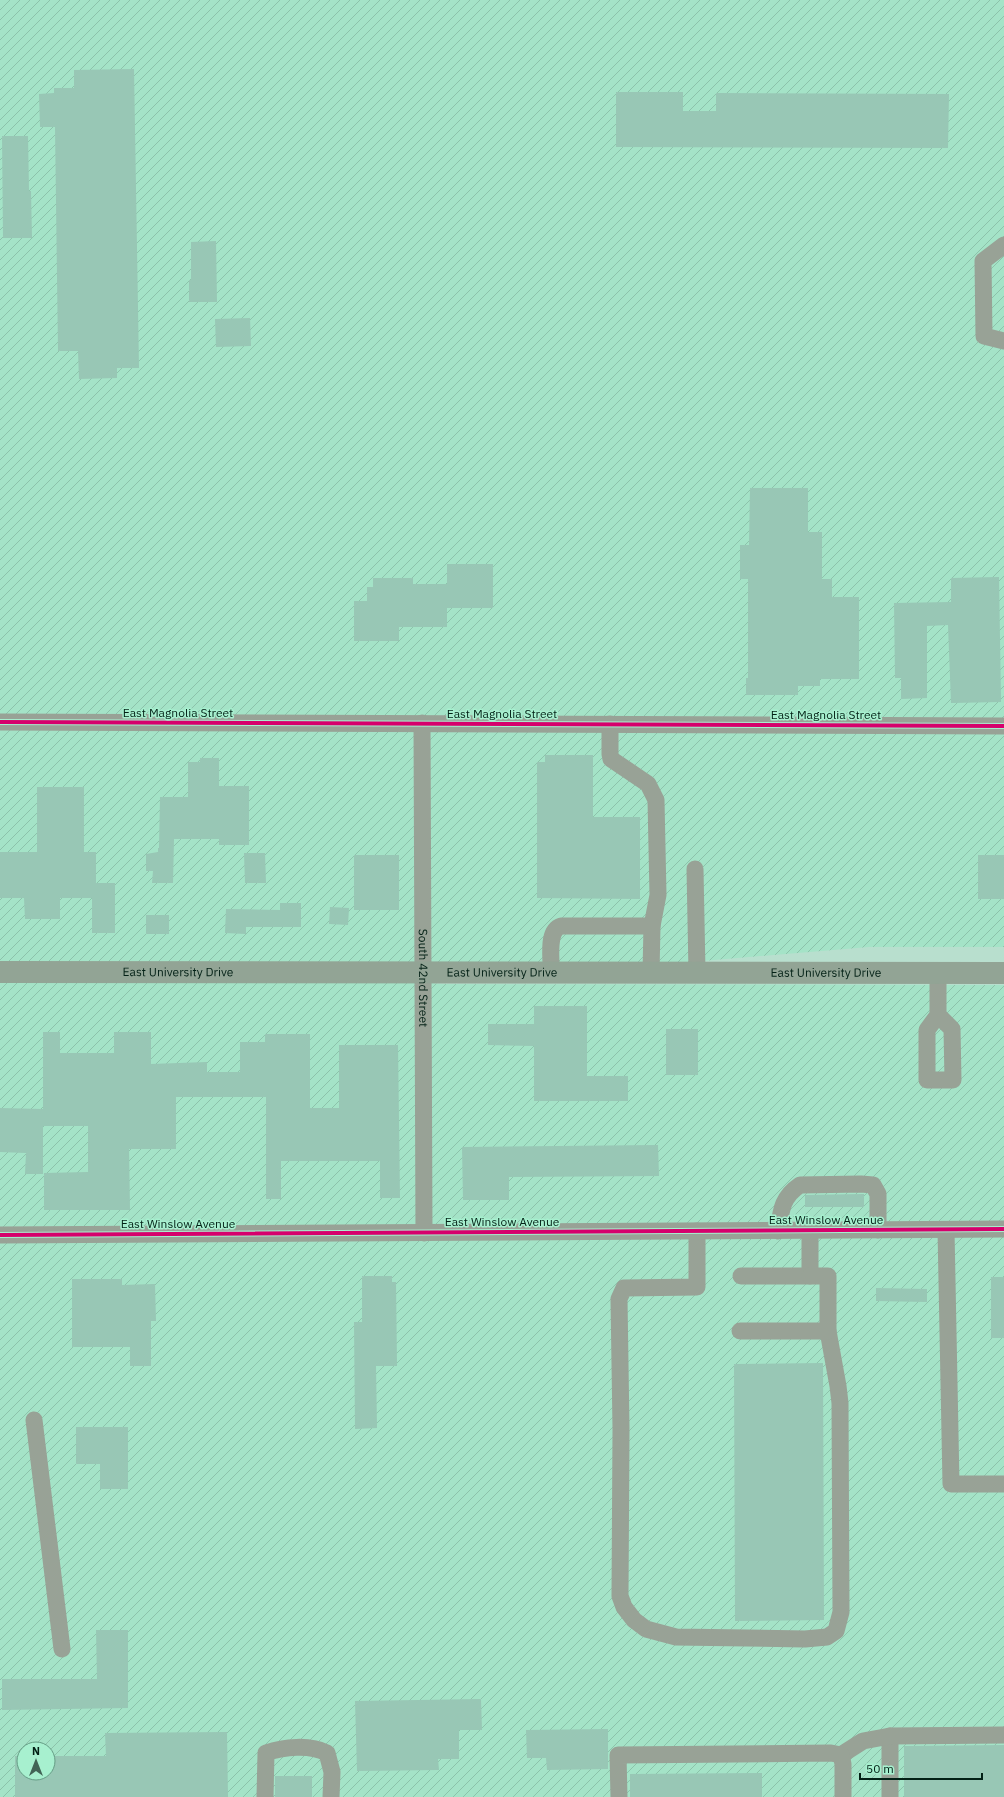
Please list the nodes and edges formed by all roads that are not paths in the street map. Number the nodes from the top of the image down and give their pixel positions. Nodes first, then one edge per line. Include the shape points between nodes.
1 (1004, 245) edge
2 (1004, 341) edge
3 (0, 722) edge
4 (422, 723) junction
5 (610, 724) junction
6 (1004, 726) edge
7 (695, 869) dead end
8 (652, 926) junction
9 (0, 972) edge
10 (423, 972) junction
11 (552, 972) junction
12 (651, 972) junction
13 (697, 972) junction
14 (938, 973) junction
15 (1004, 973) edge
16 (938, 1015) dead end
17 (1004, 1229) edge
18 (810, 1230) junction
19 (878, 1230) junction
20 (946, 1230) junction
21 (698, 1231) junction
22 (778, 1231) junction
23 (424, 1233) junction
24 (0, 1235) edge
25 (741, 1276) dead end
26 (810, 1276) junction
27 (740, 1331) dead end
28 (828, 1331) junction
29 (34, 1420) dead end
30 (1004, 1484) edge
31 (62, 1649) dead end
32 (1004, 1735) edge
33 (890, 1736) junction
34 (841, 1755) junction
35 (265, 1797) edge
36 (331, 1797) edge
37 (619, 1797) edge
38 (843, 1797) edge
39 (890, 1797) edge

1 - 2 street via 983,261 984,336
3 - 4 street, East Magnolia Street
4 - 5 street, East Magnolia Street
4 - 10 street, South 42nd Street
5 - 6 street, East Magnolia Street
5 - 8 street via 611,759 648,784 656,800 658,895
7 - 13 street
8 - 11 street via 557,927 552,935
8 - 12 street
9 - 10 main road, East University Drive
10 - 11 main road, East University Drive
10 - 23 street, South 42nd Street
11 - 12 main road, East University Drive
12 - 13 main road, East University Drive
13 - 14 main road, East University Drive
14 - 15 main road, East University Drive
14 - 16 street
17 - 20 street, East Winslow Avenue
18 - 19 street, East Winslow Avenue
18 - 22 street, East Winslow Avenue
18 - 26 street
19 - 20 street, East Winslow Avenue
19 - 22 street via 878,1194 873,1186 861,1184 800,1185 784,1201
20 - 30 street via 951,1484
21 - 22 street, East Winslow Avenue
21 - 23 street, East Winslow Avenue
21 - 28 street via 697,1287 624,1288 619,1299 620,1596 624,1608 646,1629 676,1637 805,1639 827,1637 836,1631 841,1612 840,1402
23 - 24 street, East Winslow Avenue
25 - 26 street
26 - 28 street via 828,1276
27 - 28 street
29 - 31 street
32 - 33 street
33 - 34 street via 863,1741
33 - 39 street
34 - 37 street via 618,1755
34 - 38 street via 844,1764
35 - 36 street via 266,1753 281,1748 319,1749 327,1753 332,1772

